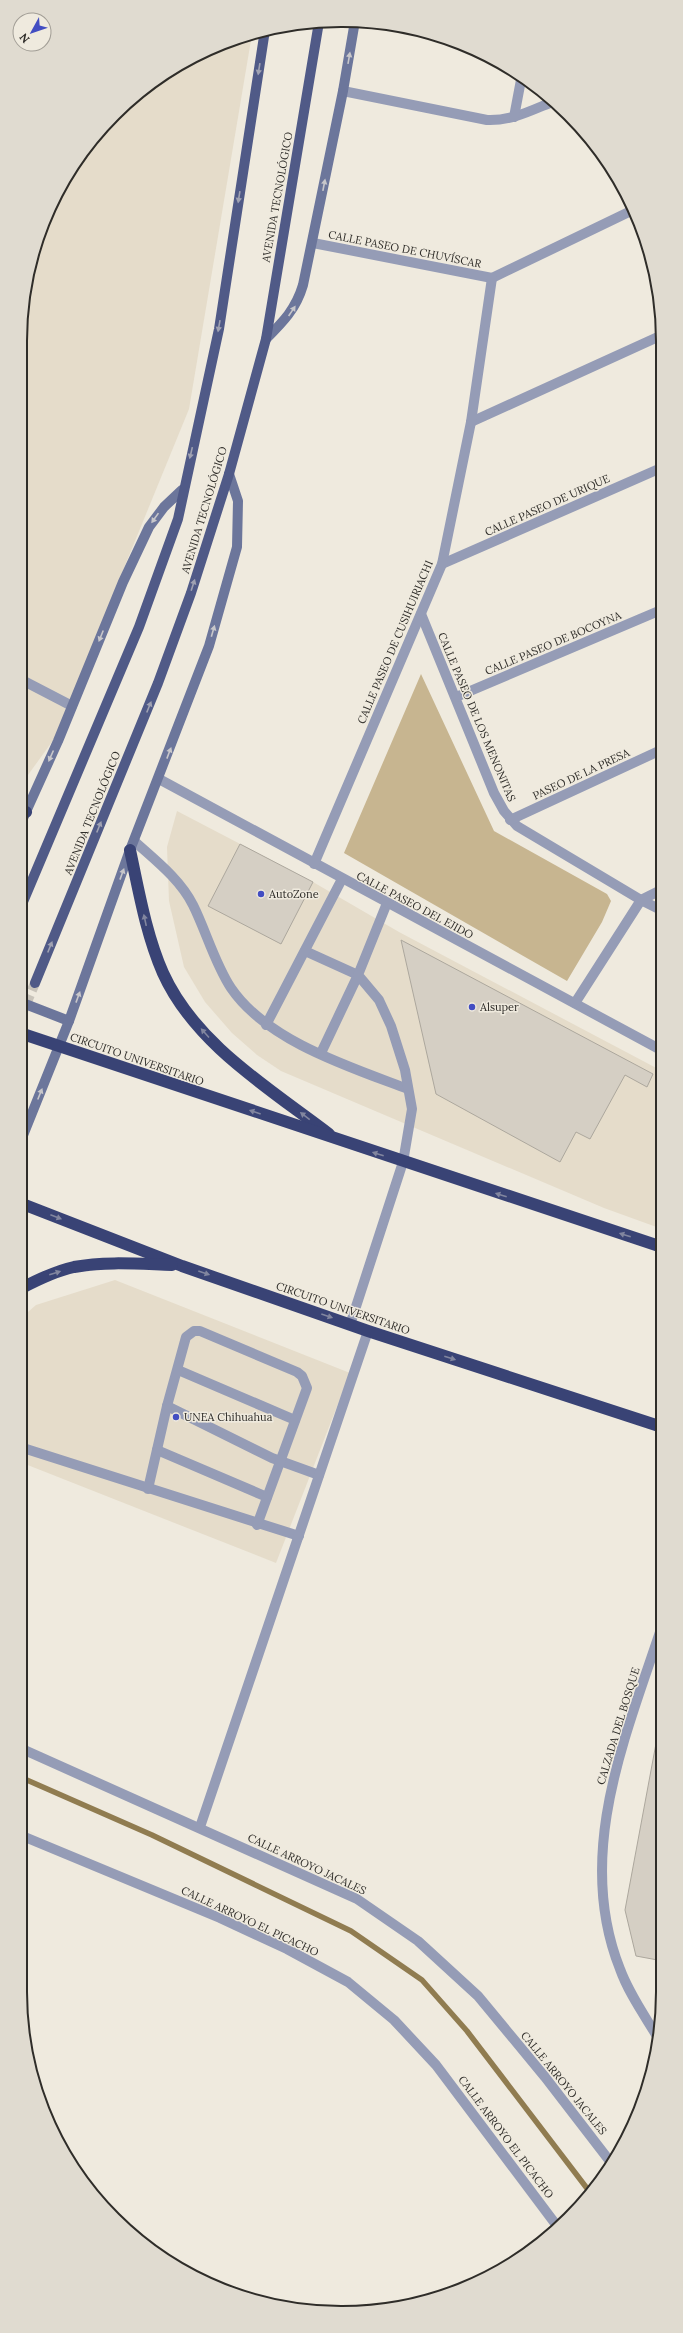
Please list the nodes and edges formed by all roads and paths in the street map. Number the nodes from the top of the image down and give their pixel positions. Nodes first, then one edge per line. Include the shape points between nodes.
1 (318, 28) edge
2 (354, 28) edge
3 (264, 37) edge
4 (520, 83) edge
5 (343, 91) junction
6 (547, 104) edge
7 (514, 117) junction
8 (628, 212) edge
9 (313, 243) junction
10 (492, 278) junction
11 (656, 338) edge
12 (266, 339) junction
13 (471, 422) junction
14 (656, 470) edge
15 (228, 474) junction
16 (182, 490) junction
17 (442, 564) junction
18 (656, 612) edge
19 (421, 614) junction
20 (27, 683) edge
21 (456, 697) junction
22 (72, 706) junction
23 (656, 752) edge
24 (159, 779) junction
25 (27, 804) edge
26 (510, 820) junction
27 (132, 845) junction
28 (314, 864) junction
29 (342, 879) junction
30 (27, 892) edge
31 (656, 892) edge
32 (641, 900) junction
33 (387, 903) junction
34 (656, 908) edge
35 (305, 951) junction
36 (358, 975) junction
37 (35, 983) tunnel mouth
38 (575, 1003) junction
39 (27, 1005) edge
40 (69, 1021) junction
41 (266, 1025) junction
42 (27, 1035) edge
43 (59, 1046) junction
44 (656, 1047) edge
45 (321, 1053) junction
46 (408, 1089) junction
47 (27, 1126) edge
48 (336, 1139) junction
49 (403, 1162) junction
50 (27, 1206) edge
51 (656, 1246) edge
52 (182, 1266) junction
53 (27, 1286) edge
54 (350, 1324) junction
55 (368, 1331) junction
56 (178, 1370) junction
57 (167, 1406) junction
58 (295, 1420) junction
59 (656, 1425) edge
60 (27, 1450) edge
61 (157, 1450) junction
62 (281, 1462) junction
63 (319, 1475) junction
64 (148, 1489) junction
65 (267, 1497) junction
66 (257, 1524) junction
67 (299, 1536) junction
68 (656, 1644) edge
69 (27, 1751) edge
70 (200, 1827) junction
71 (27, 1838) edge
72 (653, 2030) edge
73 (608, 2159) edge
74 (555, 2223) edge

1 - 12 main road, AVENIDA TECNOLÓGICO
5 -> 2 main road
3 -> 16 main road, AVENIDA TECNOLÓGICO via 219,329
4 - 7 street
5 - 7 street via 487,120 501,121
9 -> 5 main road
6 - 7 street
8 - 10 street, CALLE PASEO DE CHUVÍSCAR
9 - 10 street, CALLE PASEO DE CHUVÍSCAR
12 -> 9 main road via 290,314 299,300
10 - 13 street, CALLE PASEO DE CUSIHUIRIACHI
11 - 13 street
12 - 15 main road, AVENIDA TECNOLÓGICO
13 - 17 street, CALLE PASEO DE CUSIHUIRIACHI
14 - 17 street, CALLE PASEO DE URIQUE
24 -> 15 main road via 209,646 237,547 238,501
37 -> 15 main road, AVENIDA TECNOLÓGICO via 158,683 191,593
16 -> 22 main road via 164,507 149,527 123,582
16 - 30 main road, AVENIDA TECNOLÓGICO via 178,519 139,627
17 - 19 street, CALLE PASEO DE CUSIHUIRIACHI
18 - 21 street, CALLE PASEO DE BOCOYNA
19 - 21 street, CALLE PASEO DE LOS MENONITAS
19 - 28 street, CALLE PASEO DE CUSIHUIRIACHI
20 - 22 street
21 - 26 street, CALLE PASEO DE LOS MENONITAS via 494,793
22 -> 25 main road
23 - 26 street, PASEO DE LA PRESA
24 - 27 main road
24 - 28 street, CALLE PASEO DEL EJIDO
26 - 32 street, CALLE PASEO DE LOS MENONITAS via 533,837
40 -> 27 main road
27 - 41 street via 180,885 193,904 231,988
48 -> 27 highway via 216,1046 185,1011 164,973 147,928
28 - 29 street, CALLE PASEO DEL EJIDO
29 - 33 street, CALLE PASEO DEL EJIDO
29 - 35 street
31 - 32 street
32 - 34 street, CALLE PASEO DE LOS MENONITAS
32 - 38 street
33 - 36 street
33 - 38 street, CALLE PASEO DEL EJIDO
35 - 36 street
35 - 41 street
36 - 45 street
36 - 46 street via 379,1000 391,1026 405,1070
38 - 44 street, CALLE PASEO DEL EJIDO
39 - 40 main road
40 - 43 main road
41 - 45 street
42 - 43 highway, CIRCUITO UNIVERSITARIO
47 -> 43 main road
48 -> 43 highway, CIRCUITO UNIVERSITARIO
45 - 46 street
46 - 49 street via 412,1109
49 -> 48 highway, CIRCUITO UNIVERSITARIO
51 -> 49 highway, CIRCUITO UNIVERSITARIO
49 - 54 street
50 -> 52 highway, CIRCUITO UNIVERSITARIO
53 -> 52 highway via 74,1267 120,1263
52 -> 54 highway, CIRCUITO UNIVERSITARIO
54 - 55 highway, CIRCUITO UNIVERSITARIO
55 -> 59 highway, CIRCUITO UNIVERSITARIO
55 - 63 street
56 - 57 street
56 - 58 street
56 - 58 street via 186,1337 194,1331 200,1331 302,1376 307,1388
57 - 61 street
57 - 62 street
58 - 62 street
60 - 64 street
61 - 64 street
61 - 65 street
62 - 63 street
62 - 65 street
63 - 67 street
64 - 66 street
65 - 66 street
66 - 67 street
67 - 70 street
68 - 72 street, CALZADA DEL BOSQUE via 616,1767 606,1812 601,1857 609,1935 632,1996
69 - 70 street, CALLE ARROYO JACALES
70 - 73 street, CALLE ARROYO JACALES via 357,1899 418,1941 478,1996
71 - 74 street, CALLE ARROYO EL PICACHO via 220,1918 348,1982 394,2020 436,2065

